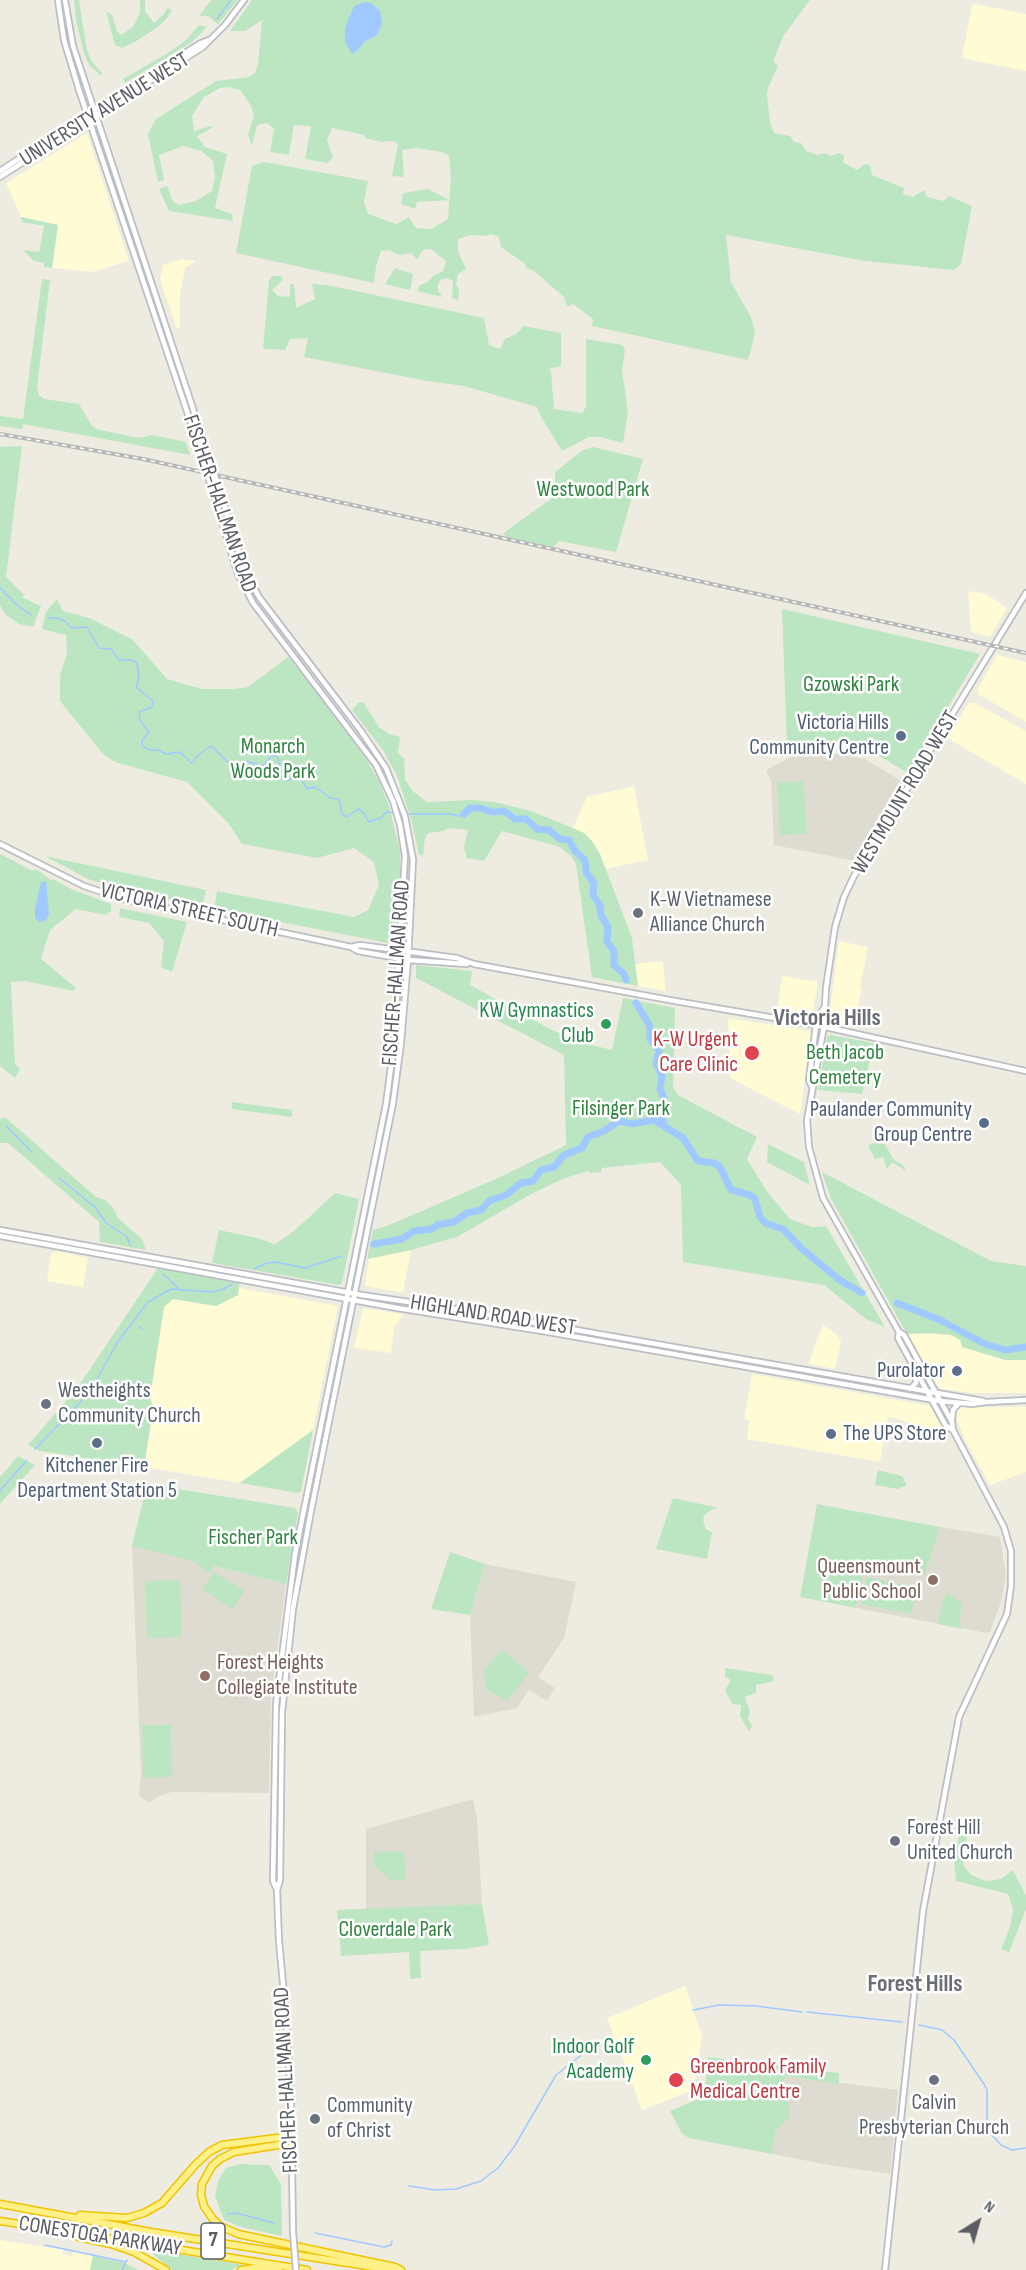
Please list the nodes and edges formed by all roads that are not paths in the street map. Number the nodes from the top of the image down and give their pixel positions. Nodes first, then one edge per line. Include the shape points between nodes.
1 (58, 0) edge
2 (65, 0) edge
3 (244, 0) edge
4 (209, 40) junction
5 (94, 110) junction
6 (88, 113) junction
7 (96, 117) junction
8 (90, 120) junction
9 (0, 171) edge
10 (0, 177) edge
11 (1026, 592) edge
12 (0, 844) edge
13 (351, 947) junction
14 (400, 952) junction
15 (408, 953) junction
16 (400, 958) junction
17 (408, 960) junction
18 (474, 964) junction
19 (824, 1007) junction
20 (816, 1025) junction
21 (824, 1026) junction
22 (1026, 1071) edge
23 (812, 1087) junction
24 (0, 1230) edge
25 (0, 1236) edge
26 (348, 1292) junction
27 (355, 1294) junction
28 (346, 1299) junction
29 (353, 1300) junction
30 (899, 1332) junction
31 (916, 1370) junction
32 (910, 1389) junction
33 (928, 1392) junction
34 (936, 1394) junction
35 (932, 1400) junction
36 (1026, 1400) edge
37 (940, 1401) junction
38 (986, 1402) junction
39 (959, 1403) junction
40 (952, 1422) junction
41 (953, 1430) junction
42 (277, 1890) junction
43 (291, 2139) junction
44 (0, 2204) edge
45 (35, 2210) junction
46 (0, 2221) edge
47 (55, 2229) junction
48 (166, 2270) edge
49 (242, 2270) edge
50 (279, 2270) edge
51 (296, 2270) edge
52 (308, 2270) edge
53 (392, 2270) edge
54 (401, 2270) edge
55 (885, 2270) edge

1 - 6 main road, FISCHER-HALLMAN ROAD via 64,40
2 - 5 main road, FISCHER-HALLMAN ROAD via 73,46
3 - 4 main road, UNIVERSITY AVENUE WEST
4 - 5 main road, UNIVERSITY AVENUE WEST
4 - 7 main road, UNIVERSITY AVENUE WEST via 177,66
5 - 6 main road, UNIVERSITY AVENUE WEST
5 - 7 main road, FISCHER-HALLMAN ROAD
6 - 8 main road, FISCHER-HALLMAN ROAD
6 - 9 main road, UNIVERSITY AVENUE WEST
7 - 8 main road, UNIVERSITY AVENUE WEST
7 - 15 main road, FISCHER-HALLMAN ROAD, bridge via 244,568 258,597 378,754 400,801 413,860
8 - 10 main road, UNIVERSITY AVENUE WEST
8 - 14 main road, FISCHER-HALLMAN ROAD, bridge via 238,574 253,603 370,756 393,801 406,867
11 - 19 main road, WESTMOUNT ROAD WEST via 854,876 836,927
12 - 13 main road, VICTORIA STREET SOUTH via 84,886 123,899
13 - 14 main road, VICTORIA STREET SOUTH
13 - 16 main road, VICTORIA STREET SOUTH
14 - 15 main road, VICTORIA STREET SOUTH
14 - 16 main road, FISCHER-HALLMAN ROAD
15 - 17 main road, FISCHER-HALLMAN ROAD
15 - 18 main road, VICTORIA STREET SOUTH via 457,958
16 - 17 main road, VICTORIA STREET SOUTH
16 - 26 main road, FISCHER-HALLMAN ROAD via 386,1104
17 - 18 main road, VICTORIA STREET SOUTH
17 - 27 main road, FISCHER-HALLMAN ROAD via 393,1103
18 - 20 main road, VICTORIA STREET SOUTH
19 - 20 main road, WESTMOUNT ROAD WEST
19 - 21 main road, WESTMOUNT ROAD WEST
20 - 21 main road, VICTORIA STREET SOUTH
20 - 23 main road, WESTMOUNT ROAD WEST via 809,1080
21 - 22 main road, VICTORIA STREET SOUTH
21 - 23 main road, WESTMOUNT ROAD WEST
23 - 30 main road, WESTMOUNT ROAD WEST via 807,1120 809,1147 823,1198
24 - 26 main road, HIGHLAND ROAD WEST
25 - 28 main road, HIGHLAND ROAD WEST
26 - 27 main road, HIGHLAND ROAD WEST
26 - 28 main road, FISCHER-HALLMAN ROAD
27 - 29 main road, FISCHER-HALLMAN ROAD
27 - 32 main road, HIGHLAND ROAD WEST via 456,1308
28 - 29 main road, HIGHLAND ROAD WEST
28 - 42 main road, FISCHER-HALLMAN ROAD via 295,1554 276,1704 273,1881
29 - 35 main road, HIGHLAND ROAD WEST
29 - 42 main road, FISCHER-HALLMAN ROAD via 293,1609 282,1712
30 - 31 main road, WESTMOUNT ROAD WEST via 898,1338
30 - 34 main road, WESTMOUNT ROAD WEST
31 - 32 main road via 916,1383
31 - 33 main road, WESTMOUNT ROAD WEST
32 - 33 main road, HIGHLAND ROAD WEST
33 - 34 main road, HIGHLAND ROAD WEST
33 - 35 main road, WESTMOUNT ROAD WEST
34 - 37 main road, WESTMOUNT ROAD WEST
34 - 38 main road, HIGHLAND ROAD WEST
35 - 37 main road, HIGHLAND ROAD WEST
35 - 41 main road, WESTMOUNT ROAD WEST via 946,1426
36 - 38 main road, HIGHLAND ROAD WEST
37 - 39 main road, HIGHLAND ROAD WEST
37 - 40 main road, WESTMOUNT ROAD WEST
38 - 39 main road, HIGHLAND ROAD WEST
39 - 40 main road via 953,1410
40 - 41 main road, WESTMOUNT ROAD WEST
41 - 55 main road, WESTMOUNT ROAD WEST via 1004,1527 1011,1551 1011,1586 1007,1614 959,1717 923,1911
42 - 43 main road, FISCHER-HALLMAN ROAD
43 - 45 highway via 222,2145 196,2164 162,2203 144,2213 111,2218
43 - 51 main road, FISCHER-HALLMAN ROAD, bridge
43 - 54 highway via 234,2152 212,2166 201,2195 212,2218 238,2234
44 - 45 highway, CONESTOGA PARKWAY / 7
45 - 53 highway, CONESTOGA PARKWAY / 7
46 - 47 highway, CONESTOGA PARKWAY / 7
47 - 48 highway via 134,2252
47 - 52 highway, CONESTOGA PARKWAY / 7
49 - 50 highway

